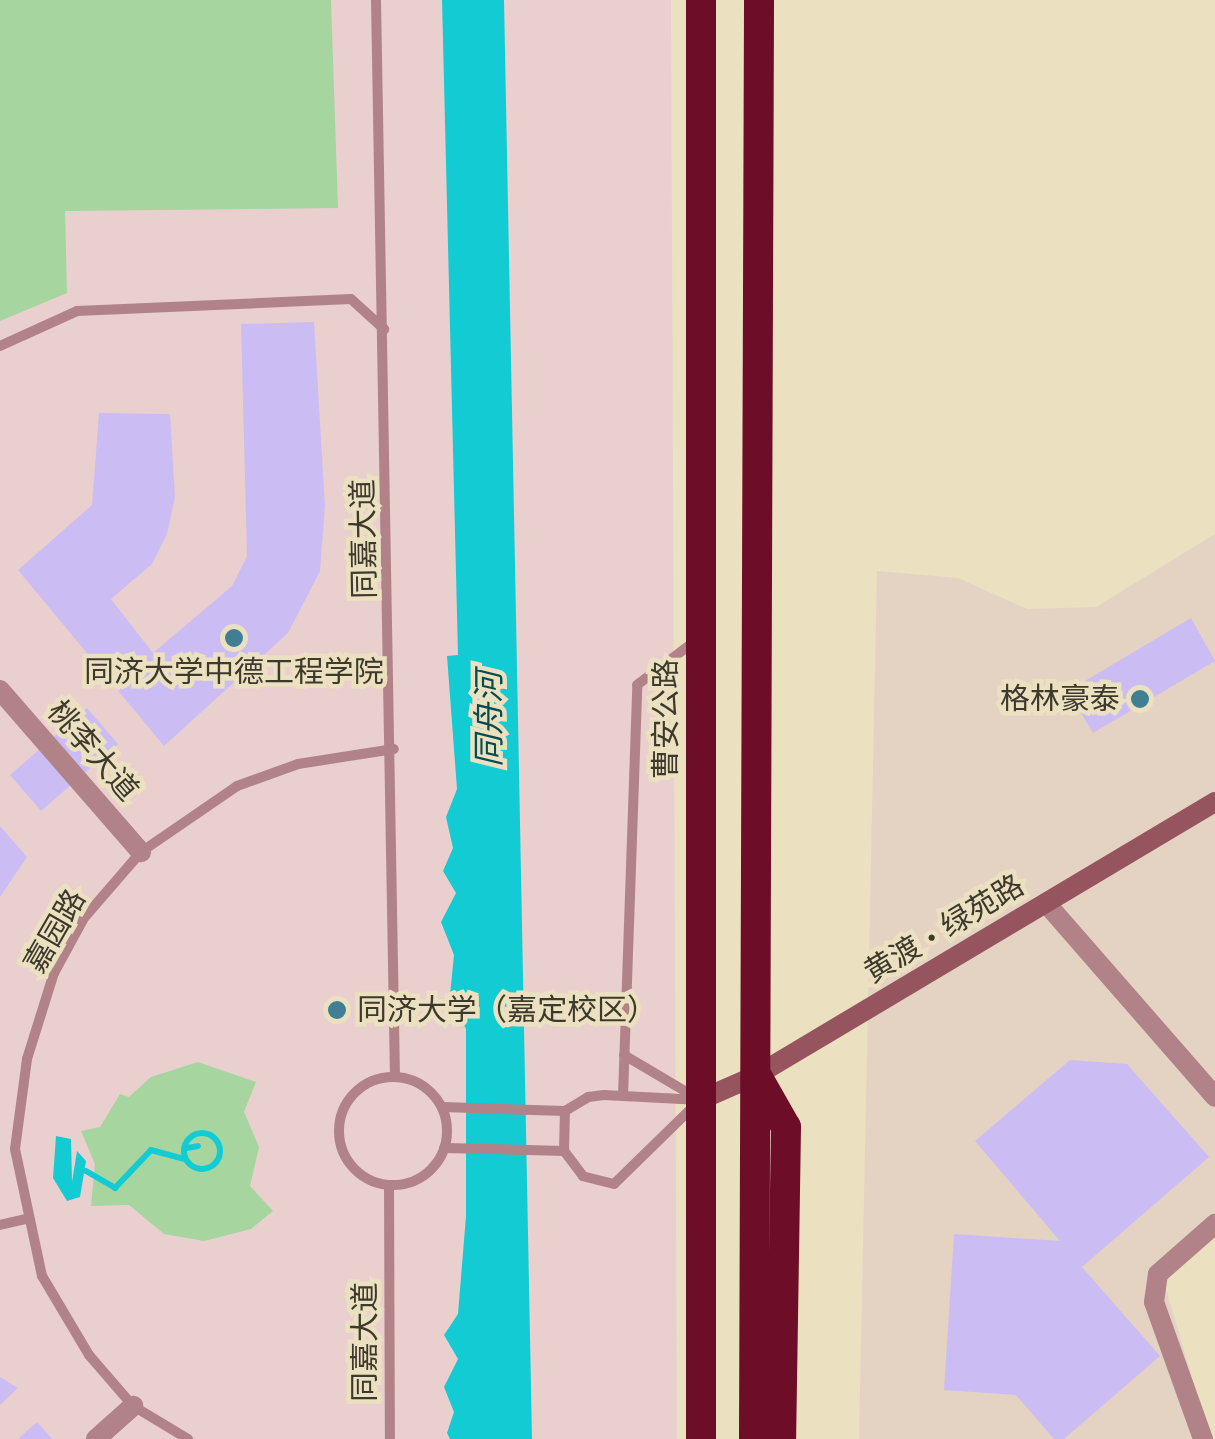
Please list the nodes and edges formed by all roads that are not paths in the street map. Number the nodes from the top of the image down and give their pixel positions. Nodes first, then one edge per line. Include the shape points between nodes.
1 (376, 0) edge
2 (701, 0) edge
3 (760, 0) edge
4 (384, 329) junction
5 (0, 346) edge
6 (701, 637) junction
7 (0, 690) edge
8 (394, 749) junction
9 (1215, 802) edge
10 (140, 852) junction
11 (1046, 903) junction
12 (624, 1055) junction
13 (756, 1076) junction
14 (394, 1077) junction
15 (623, 1096) junction
16 (1215, 1098) edge
17 (700, 1100) junction
18 (443, 1107) junction
19 (565, 1111) junction
20 (444, 1148) junction
21 (14, 1149) junction
22 (0, 1150) edge
23 (564, 1151) junction
24 (389, 1185) junction
25 (26, 1219) junction
26 (0, 1224) edge
27 (1215, 1224) edge
28 (133, 1406) junction
29 (96, 1439) edge
30 (188, 1439) edge
31 (390, 1439) edge
32 (701, 1439) edge
33 (754, 1439) edge
34 (781, 1439) edge
35 (1203, 1439) edge

1 - 4 lane, 同嘉大道
2 - 6 highway, 曹安公路
3 - 13 highway
4 - 5 lane via 352,300 76,310
4 - 8 lane, 同嘉大道
6 - 12 lane via 637,685
6 - 17 highway, 曹安公路
7 - 10 street, 桃李大道
8 - 10 lane, 嘉园路 via 298,764 238,786
8 - 14 lane, 同嘉大道
9 - 11 street, 黄渡 • 绿苑路
10 - 21 lane, 嘉园路 via 84,918 54,973 27,1059
11 - 13 street, 黄渡 • 绿苑路
11 - 16 street
12 - 15 lane
12 - 17 lane
13 - 17 street, 黄渡 • 绿苑路
13 - 33 highway
13 - 34 highway via 786,1127
14 - 18 lane via 424,1087
14 - 24 lane via 360,1088 340,1118 344,1155 371,1180
15 - 17 lane
15 - 19 lane via 588,1097
17 - 23 lane via 614,1184 583,1176
17 - 32 highway, 曹安公路
18 - 19 lane
18 - 20 lane
19 - 23 lane
20 - 23 lane
20 - 24 lane via 422,1176
21 - 22 lane
21 - 25 lane, 嘉园路
24 - 31 lane, 同嘉大道
25 - 26 lane
25 - 28 lane, 嘉园路 via 42,1276 89,1355
27 - 35 street via 1158,1274 1154,1302
28 - 29 street
28 - 30 lane, 嘉园路

